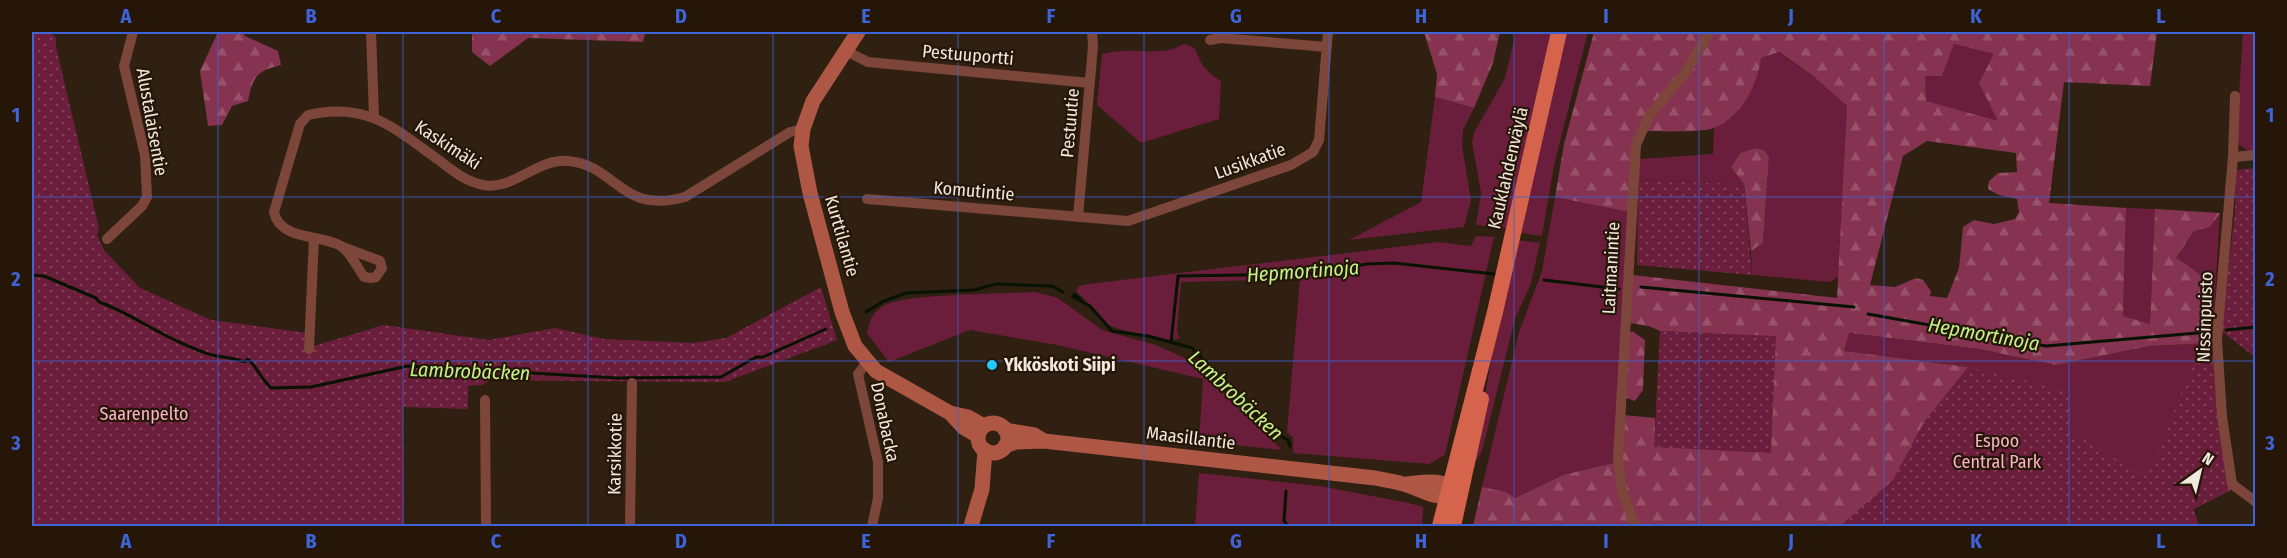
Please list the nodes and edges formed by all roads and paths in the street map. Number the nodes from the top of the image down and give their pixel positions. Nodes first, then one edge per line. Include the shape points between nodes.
1 (133, 32) edge
2 (371, 32) edge
3 (858, 32) edge
4 (1092, 32) edge
5 (1328, 32) edge
6 (1558, 32) edge
7 (1709, 32) edge
8 (1210, 40) dead end
9 (1327, 47) junction
10 (846, 51) junction
11 (1090, 83) junction
12 (2235, 96) dead end
13 (374, 116) junction
14 (803, 129) junction
15 (2256, 155) edge
16 (2234, 157) junction
17 (867, 199) dead end
18 (1078, 217) junction
19 (314, 238) junction
20 (107, 239) dead end
21 (343, 247) dead end
22 (309, 349) dead end
23 (867, 362) junction
24 (632, 383) dead end
25 (485, 400) dead end
26 (1005, 430) junction
27 (981, 431) junction
28 (1044, 441) junction
29 (996, 450) junction
30 (1452, 492) junction
31 (2256, 502) edge
32 (486, 526) edge
33 (630, 526) edge
34 (872, 526) edge
35 (971, 526) edge
36 (1440, 526) edge
37 (1453, 526) edge
38 (1635, 526) edge

1 - 20 street, Alustalaisentie via 124,66 145,155 147,197
2 - 13 street
3 - 10 street, Kurttilantie
4 - 11 street, Pestuutie
5 - 9 street, Lusikkatie
6 - 30 main road, Kauklahdenväylä
7 - 38 street, Laitmanintie via 1685,73 1648,116 1636,146 1618,458 1622,491
8 - 9 street
9 - 18 street, Lusikkatie via 1321,134 1311,154 1291,165 1128,221
10 - 11 street, Pestuuportti via 868,62
10 - 14 street, Kurttilantie via 813,101
11 - 18 street, Pestuutie
12 - 16 street, Nissinpuisto
13 - 14 street, Kaskimäki via 476,183 495,187 545,163 568,161 590,167 640,199 671,201 685,197 790,132
13 - 19 street, Kaskimäki via 335,112 303,118 274,212 279,225 286,230
14 - 23 street, Kurttilantie via 801,146 813,206 848,330
15 - 16 street
16 - 31 street, Nissinpuisto via 2217,339 2232,484
17 - 18 street, Komutintie
19 - 21 street, Kaskimäki
19 - 22 street
23 - 27 street, Kurttilantie via 888,380 950,413 968,417
23 - 34 street, Donabacka via 858,374 878,462 878,498
24 - 33 street, Karsikkotie
25 - 32 street
26 - 27 street via 995,423
26 - 28 street, Maasillantie via 1034,435
26 - 29 street via 1007,441
27 - 29 street via 979,444
28 - 29 street, Maasillantie via 1016,442
28 - 30 street, Maasillantie via 1404,484 1432,481
29 - 35 street
30 - 36 main road, Kauklahdenväylä
30 - 37 main road, Kauklahdenväylä

